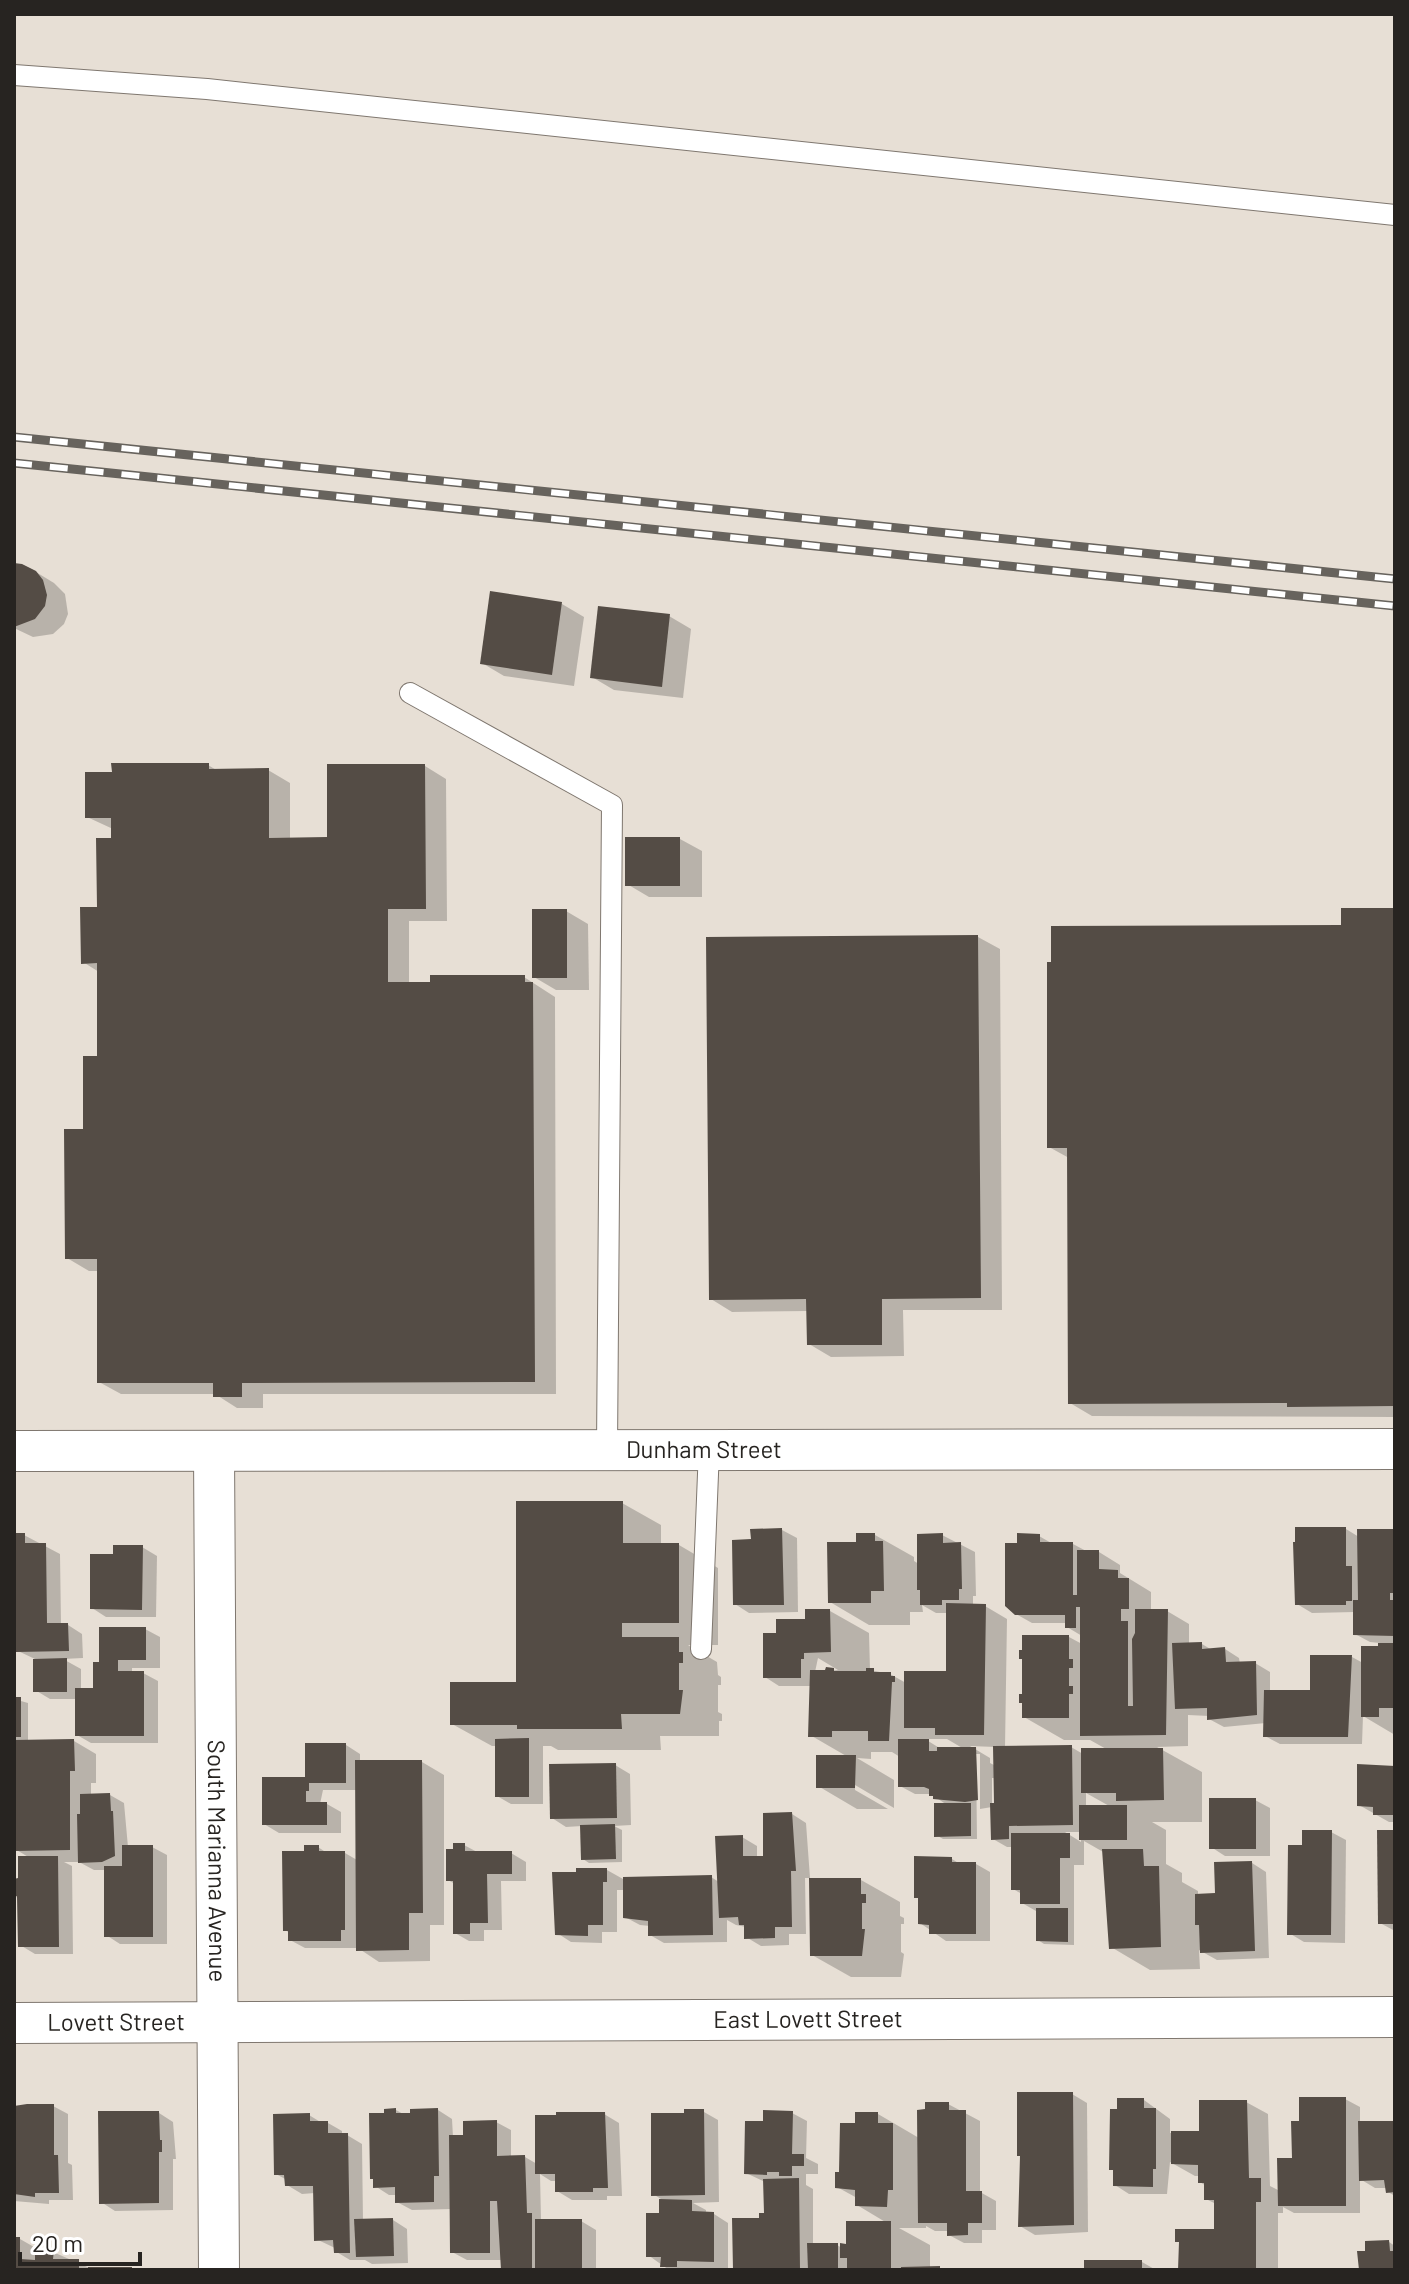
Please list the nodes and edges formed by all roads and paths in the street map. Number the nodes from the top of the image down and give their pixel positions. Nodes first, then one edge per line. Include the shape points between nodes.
1 (14, 75) edge
2 (1395, 215) edge
3 (410, 693) dead end
4 (607, 1449) junction
5 (709, 1449) junction
6 (1395, 1449) edge
7 (14, 1451) edge
8 (214, 1451) junction
9 (701, 1649) dead end
10 (1395, 2017) edge
11 (14, 2023) edge
12 (219, 2023) junction
13 (219, 2270) edge

1 - 2 lane via 223,90
3 - 4 lane via 612,805
4 - 5 street, Dunham Street
4 - 8 street, Dunham Street
5 - 6 street, Dunham Street
5 - 9 lane
7 - 8 street, Dunham Street
8 - 12 street, South Marianna Avenue
10 - 12 street, East Lovett Street
11 - 12 street, Lovett Street
12 - 13 street, South Marianna Avenue

